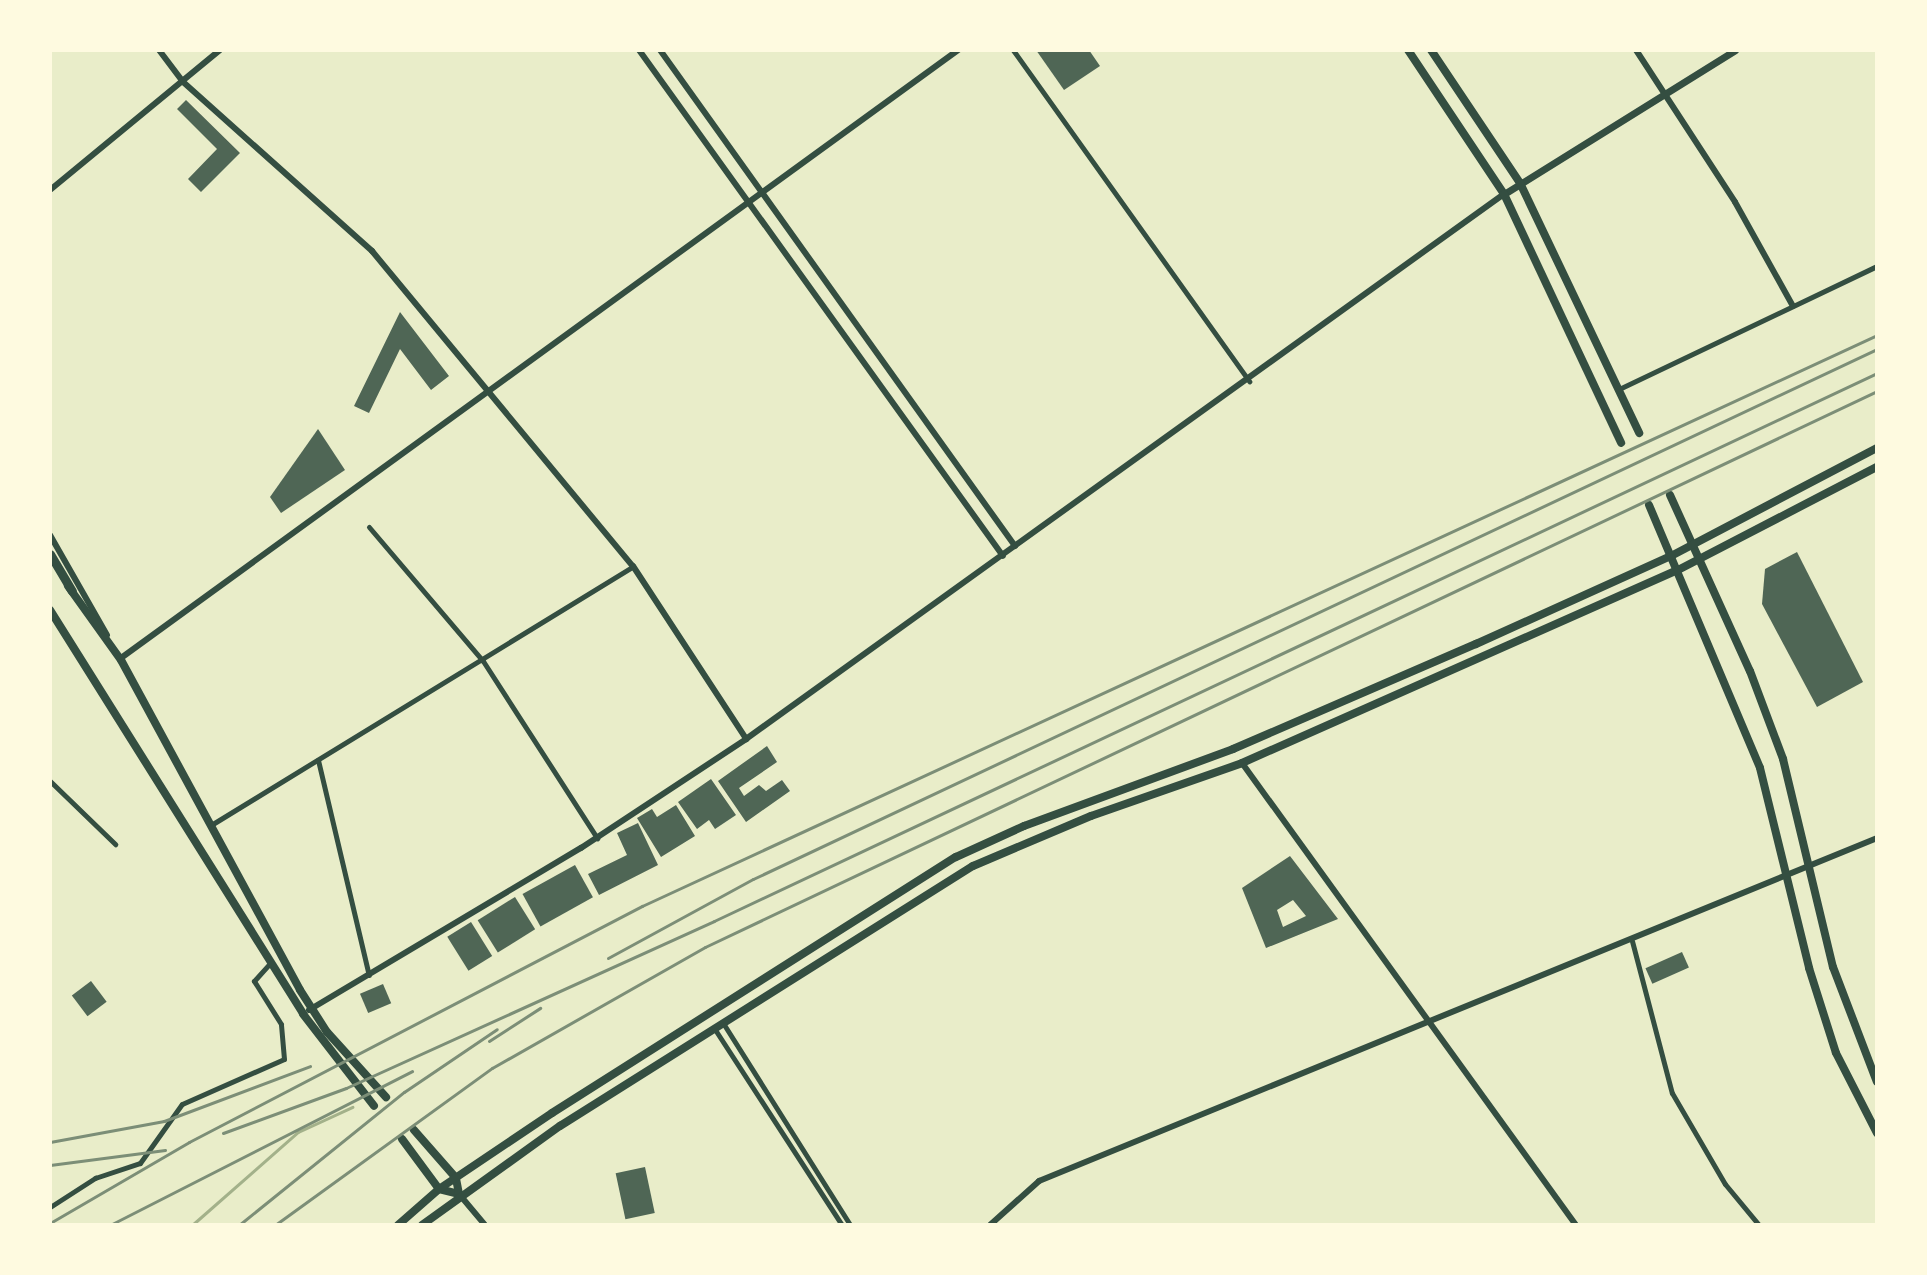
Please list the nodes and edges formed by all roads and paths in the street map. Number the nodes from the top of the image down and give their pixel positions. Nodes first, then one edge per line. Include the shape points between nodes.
1 (159, 50) edge
2 (220, 50) edge
3 (639, 50) edge
4 (660, 50) edge
5 (958, 50) edge
6 (1013, 50) edge
7 (1408, 50) edge
8 (1431, 50) edge
9 (1636, 50) edge
10 (1735, 50) edge
11 (182, 81) junction
12 (1666, 93) junction
13 (1520, 183) junction
14 (50, 190) edge
15 (759, 190) junction
16 (1504, 194) junction
17 (745, 200) junction
18 (1877, 266) edge
19 (1793, 306) junction
20 (1249, 381) junction
21 (1618, 389) junction
22 (488, 394) junction
23 (1639, 433) dead end
24 (1621, 443) dead end
25 (1877, 448) edge
26 (1877, 467) edge
27 (1670, 495) dead end
28 (1649, 505) dead end
29 (369, 527) dead end
30 (50, 535) edge
31 (1694, 544) junction
32 (1015, 546) junction
33 (50, 554) edge
34 (1003, 556) junction
35 (1671, 556) junction
36 (1700, 558) junction
37 (50, 562) edge
38 (633, 566) junction
39 (1678, 570) junction
40 (72, 591) junction
41 (50, 610) edge
42 (121, 660) junction
43 (483, 661) junction
44 (746, 739) junction
45 (318, 760) junction
46 (1242, 763) junction
47 (50, 781) edge
48 (211, 825) junction
49 (597, 838) junction
50 (1877, 838) edge
51 (115, 844) dead end
52 (1811, 864) junction
53 (1788, 879) junction
54 (1632, 941) junction
55 (270, 963) junction
56 (369, 975) junction
57 (312, 1009) junction
58 (303, 1014) junction
59 (1429, 1024) junction
60 (718, 1025) junction
61 (1877, 1082) edge
62 (386, 1097) dead end
63 (374, 1106) dead end
64 (414, 1130) dead end
65 (1877, 1133) edge
66 (402, 1139) dead end
67 (456, 1178) junction
68 (439, 1189) junction
69 (459, 1194) junction
70 (50, 1207) edge
71 (398, 1225) edge
72 (422, 1225) edge
73 (485, 1225) edge
74 (842, 1225) edge
75 (850, 1225) edge
76 (990, 1225) edge
77 (1576, 1225) edge
78 (1759, 1225) edge

1 - 11 street
2 - 11 street
3 - 17 street
4 - 15 street
5 - 15 street
6 - 20 street
7 - 16 main road
8 - 13 main road
9 - 12 street
10 - 12 main road
11 - 14 street
11 - 22 street via 372,251
12 - 13 main road
12 - 19 street
13 - 16 main road
13 - 21 main road
15 - 17 street
15 - 32 street
16 - 20 street
16 - 24 main road
17 - 22 street
17 - 34 street
18 - 19 street
19 - 21 street
20 - 32 street
21 - 23 main road
22 - 38 street
22 - 42 street
25 - 31 main road
26 - 36 main road
27 - 31 main road
28 - 35 main road
29 - 43 street
30 - 42 street
31 - 35 main road
31 - 36 main road
32 - 34 street
33 - 40 highway
34 - 44 street
35 - 39 main road
35 - 67 main road via 1233,749 1024,826 956,857
36 - 39 main road
36 - 52 main road via 1783,759
37 - 40 main road
38 - 43 street
38 - 44 street
39 - 46 main road
39 - 53 main road via 1760,768
40 - 42 main road
41 - 55 main road
42 - 48 main road
43 - 45 street
43 - 49 street
44 - 49 street
45 - 48 street
45 - 56 street
46 - 59 street
46 - 60 main road via 1091,816 973,866
47 - 51 street
48 - 57 main road
49 - 56 street
50 - 52 street
52 - 53 street
52 - 61 main road via 1833,967
53 - 54 street
53 - 65 main road via 1836,1053
54 - 59 street
54 - 78 street via 1672,1093 1725,1184
55 - 58 main road
55 - 70 street via 254,981 281,1024 284,1059 182,1104 140,1163 95,1178
56 - 57 street
57 - 58 street
57 - 62 main road
58 - 63 main road
59 - 76 street via 1039,1181
59 - 77 street
60 - 69 main road
60 - 74 street
60 - 75 street
64 - 67 main road
66 - 68 main road
67 - 68 main road
67 - 69 main road
68 - 69 main road
68 - 71 main road
69 - 72 main road
69 - 73 street

